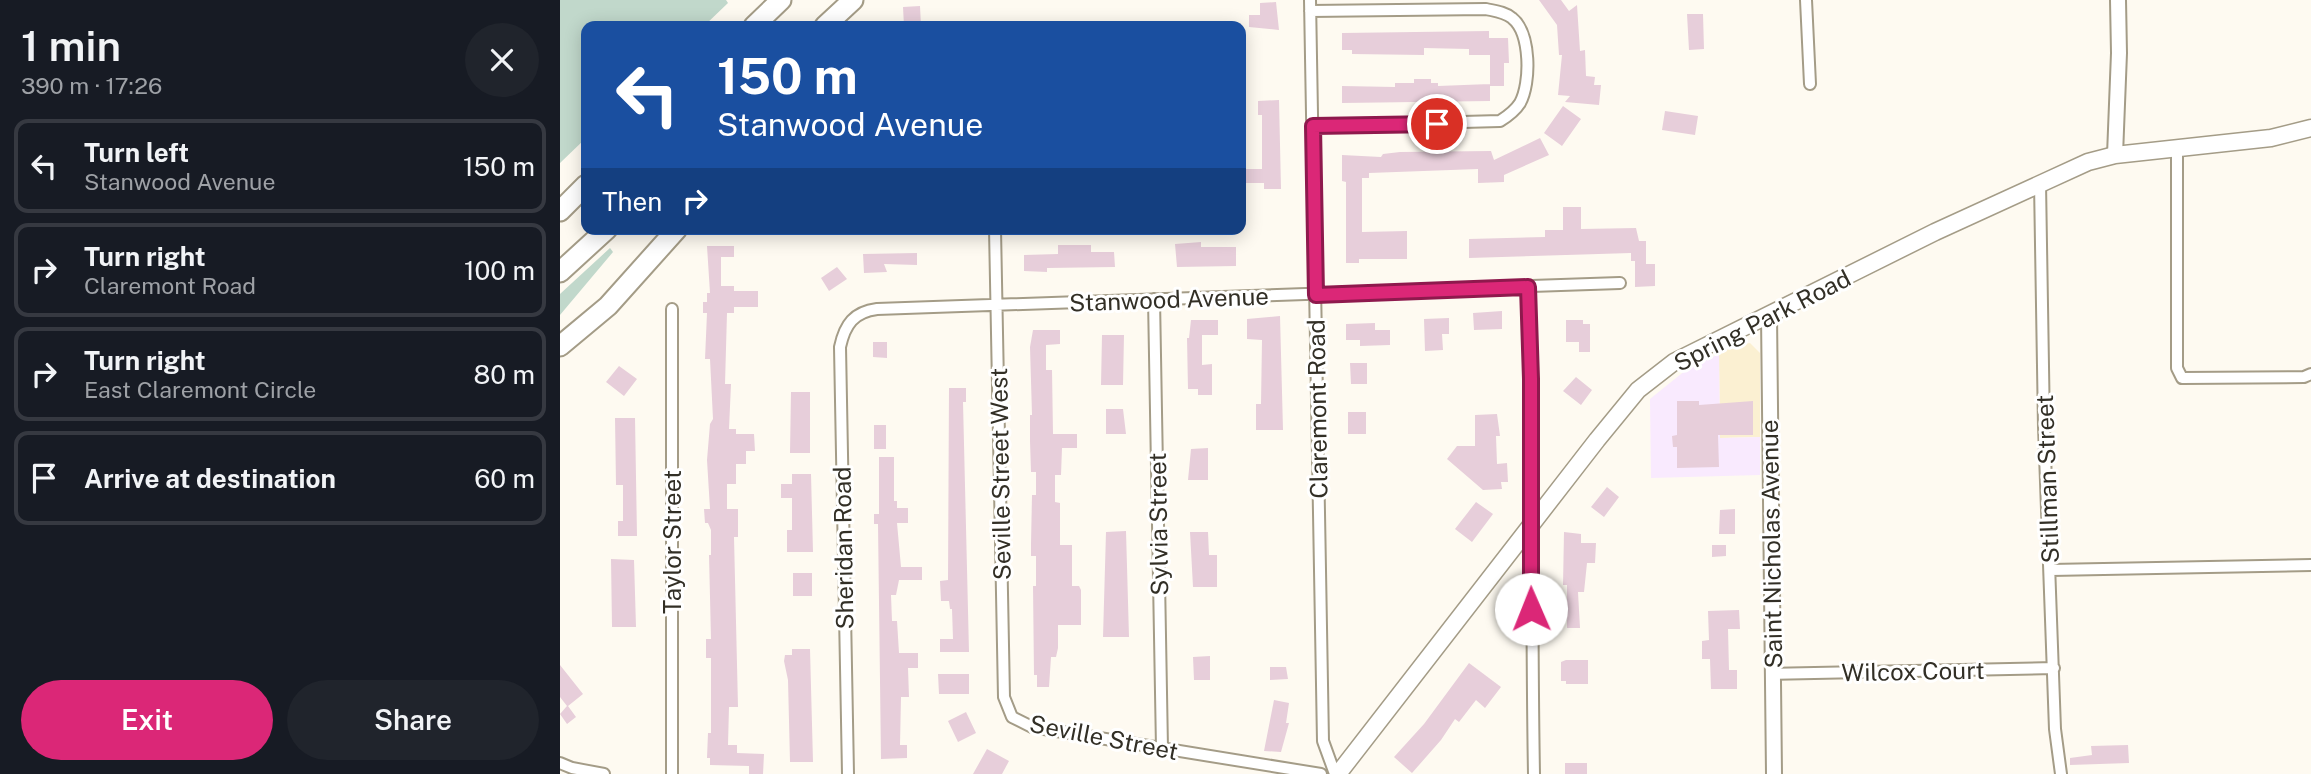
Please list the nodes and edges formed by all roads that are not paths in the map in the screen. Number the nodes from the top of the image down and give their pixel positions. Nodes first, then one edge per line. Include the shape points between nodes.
1 (781, 0) edge
2 (855, 0) edge
3 (1806, 0) edge
4 (2118, 0) edge
5 (1310, 5) edge
6 (759, 21) edge
7 (831, 21) edge
8 (839, 21) edge
9 (1810, 84) dead end
10 (1313, 126) junction
11 (2311, 128) edge
12 (2177, 149) junction
13 (2115, 155) junction
14 (2040, 183) junction
15 (581, 187) edge
16 (581, 189) edge
17 (560, 200) edge
18 (560, 211) edge
19 (600, 235) edge
20 (672, 235) edge
21 (995, 235) edge
22 (560, 272) edge
23 (1620, 283) dead end
24 (1528, 287) junction
25 (1316, 295) junction
26 (1154, 299) junction
27 (998, 305) junction
28 (672, 309) dead end
29 (1769, 314) junction
30 (848, 323) joint
31 (560, 346) edge
32 (2311, 374) edge
33 (1531, 525) junction
34 (2311, 565) edge
35 (2051, 570) junction
36 (2053, 668) junction
37 (1772, 674) junction
38 (1012, 717) joint
39 (1162, 748) junction
40 (560, 763) edge
41 (604, 774) edge
42 (672, 774) edge
43 (848, 774) edge
44 (1321, 774) edge
45 (1337, 774) edge
46 (1534, 774) edge
47 (1774, 774) edge
48 (2061, 774) edge

1 - 6 highway
2 - 7 highway
2 - 8 highway
3 - 9 street
4 - 13 street
5 - 10 street, Claremont Road
5 - 10 street via 1501,12 1520,27 1526,67 1521,102 1500,121
10 - 25 street, Claremont Road
11 - 12 main road, Spring Park Road via 2271,138
12 - 13 main road, Spring Park Road
12 - 32 street via 2177,369 2182,378
13 - 14 main road, Spring Park Road
14 - 29 main road, Spring Park Road
14 - 35 street, Stillman Street
15 - 17 highway
16 - 18 highway
19 - 22 highway
20 - 31 highway via 608,306
21 - 27 street, Seville Street West
23 - 24 street, Stanwood Avenue
24 - 25 street, Stanwood Avenue
24 - 33 street
25 - 26 street, Stanwood Avenue
25 - 45 street, Claremont Road via 1323,741
26 - 27 street, Stanwood Avenue
26 - 39 street, Sylvia Street
27 - 30 street, Stanwood Avenue via 877,309
27 - 38 street, Seville Street West via 1004,697
28 - 42 street, Taylor Street
29 - 33 main road, Spring Park Road via 1688,354 1638,390
29 - 37 street, Saint Nicholas Avenue
30 - 43 street, Sheridan Road via 840,347
33 - 45 main road, Spring Park Road
33 - 46 street
34 - 35 street
35 - 36 street, Stillman Street
36 - 37 street, Wilcox Court
36 - 48 street, Stillman Street
37 - 47 street, Saint Nicholas Avenue
38 - 39 street, Seville Street via 1032,727
39 - 44 street, Seville Street
40 - 41 street

